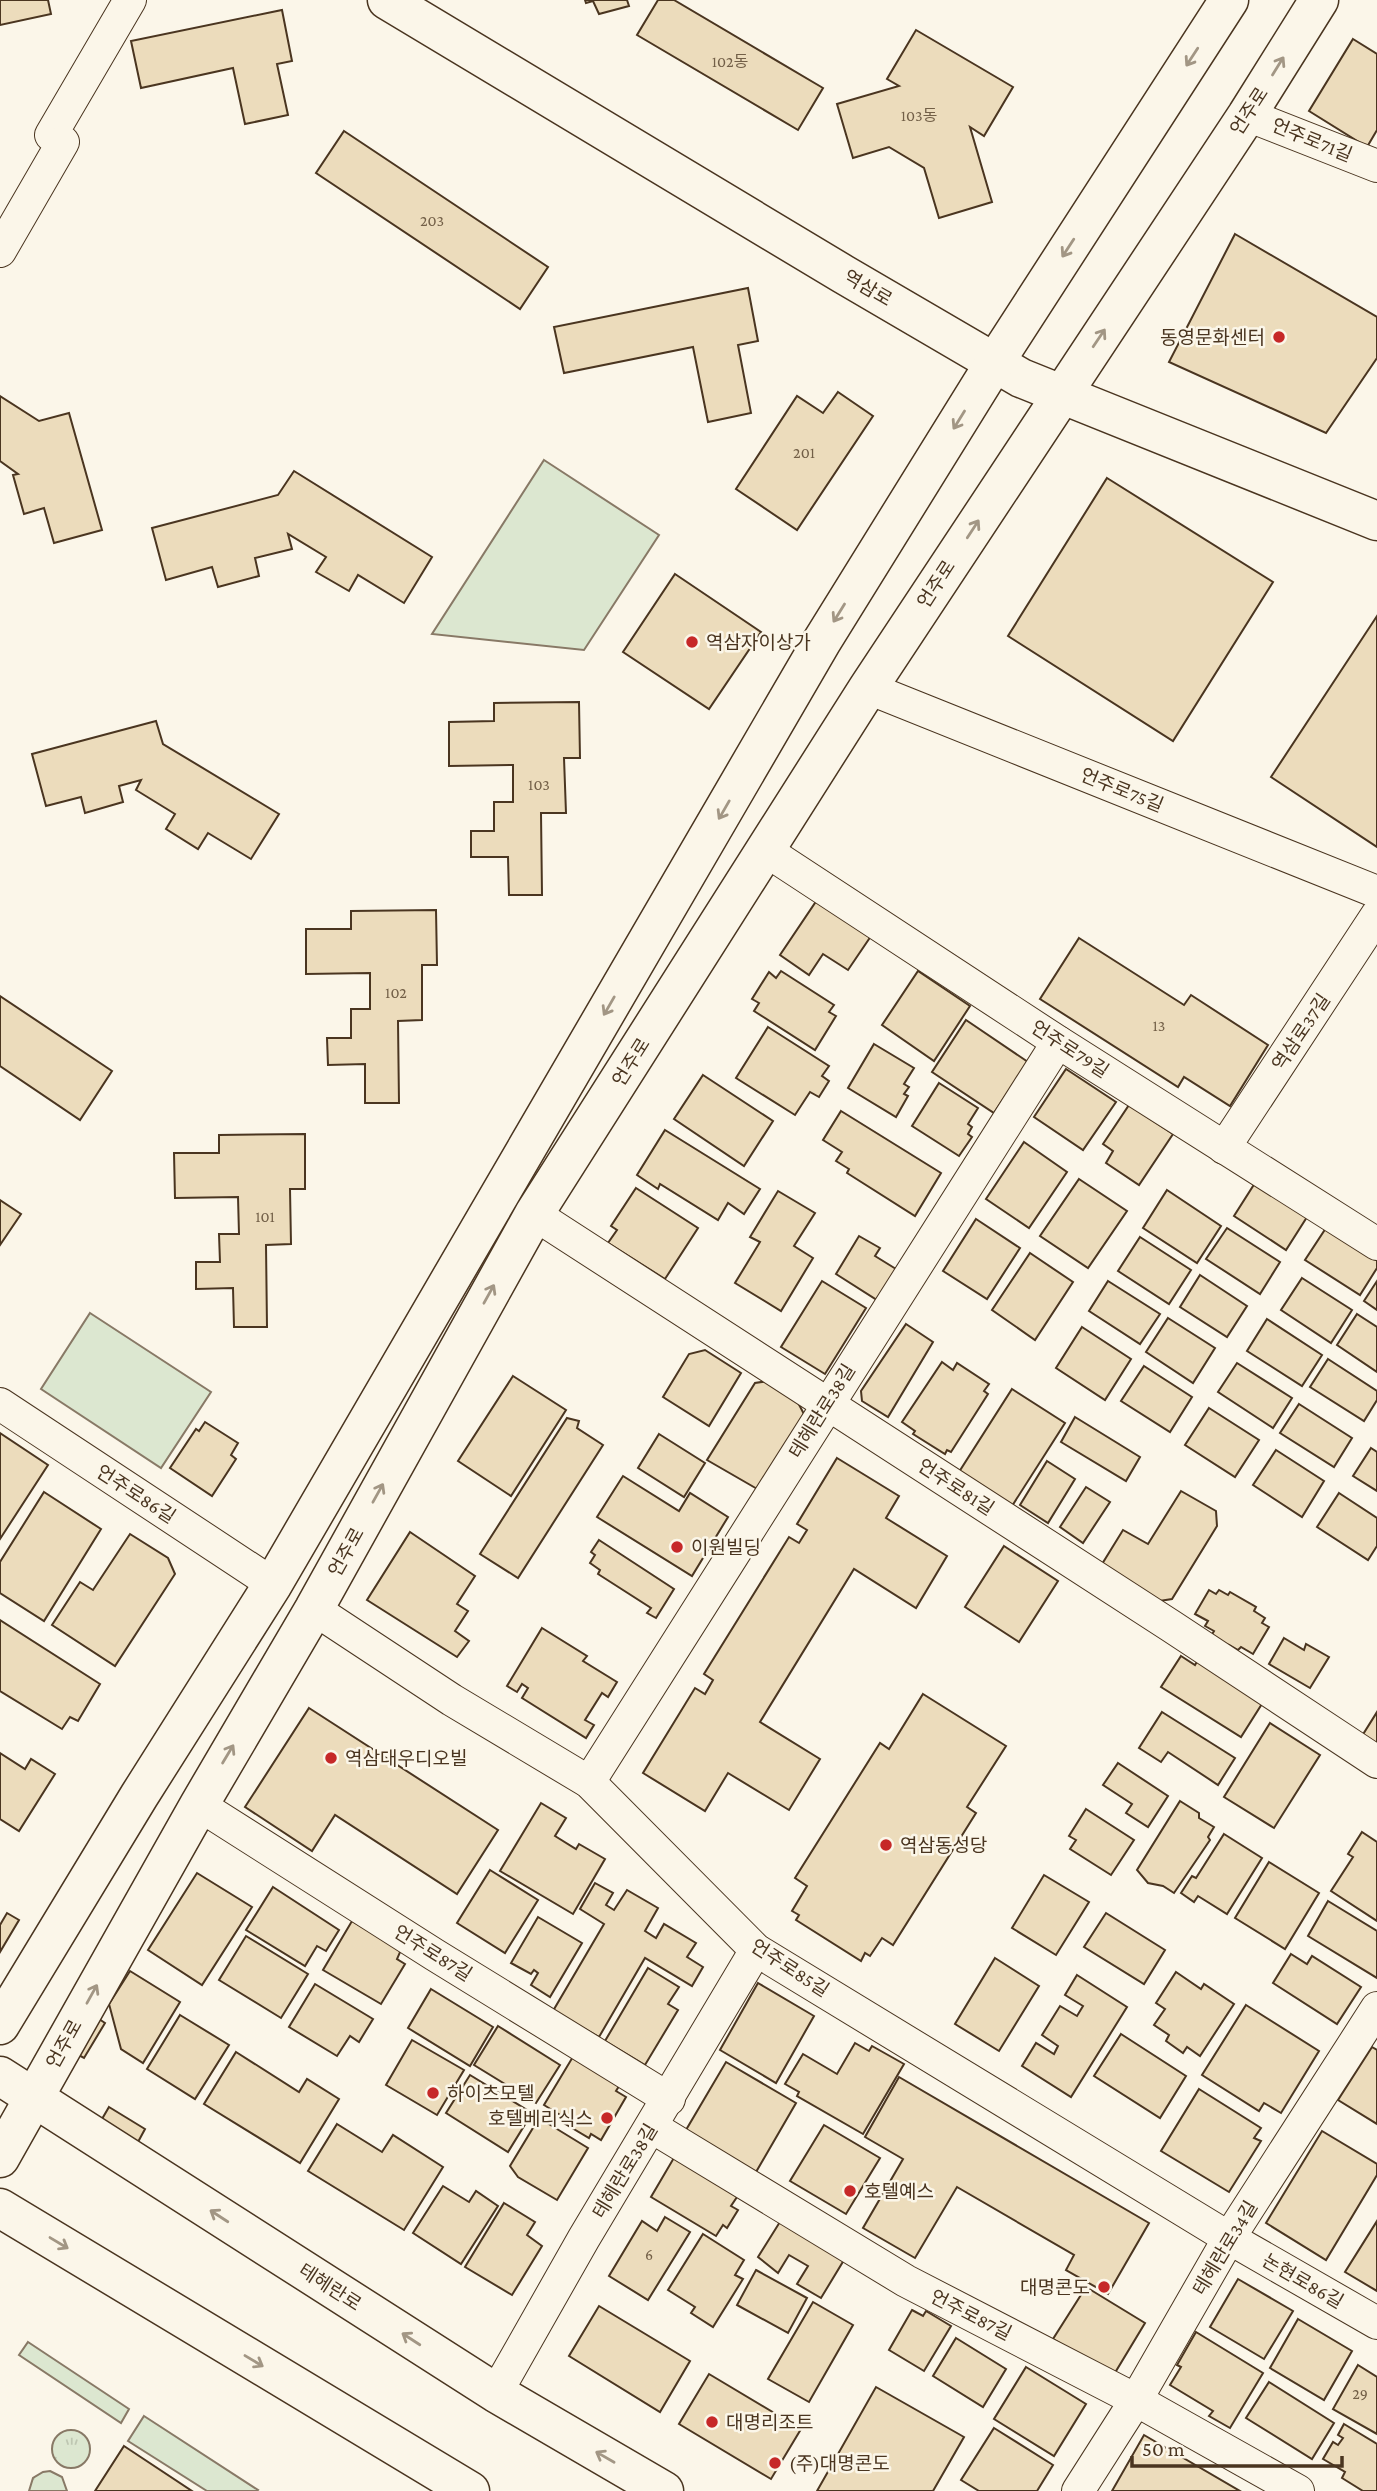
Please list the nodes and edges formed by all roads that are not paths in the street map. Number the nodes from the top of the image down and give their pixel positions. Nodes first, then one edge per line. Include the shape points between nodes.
1 (130, 0) edge
2 (387, 0) edge
3 (1229, 0) edge
4 (1319, 0) edge
5 (1247, 115) junction
6 (1377, 166) edge
7 (0, 251) edge
8 (995, 362) junction
9 (1061, 395) junction
10 (1377, 521) edge
11 (868, 688) junction
12 (765, 850) junction
13 (1377, 892) edge
14 (1377, 915) edge
15 (1058, 1042) junction
16 (1224, 1148) junction
17 (534, 1214) junction
18 (1377, 1244) edge
19 (0, 1404) edge
20 (827, 1404) junction
21 (273, 1584) junction
22 (314, 1609) junction
23 (1377, 1762) edge
24 (589, 1782) junction
25 (198, 1805) junction
26 (756, 1950) junction
27 (1377, 2008) edge
28 (0, 2025) edge
29 (0, 2076) edge
30 (34, 2096) junction
31 (669, 2099) junction
32 (652, 2127) junction
33 (0, 2158) edge
34 (0, 2208) edge
35 (1229, 2238) junction
36 (1377, 2323) edge
37 (496, 2393) junction
38 (1136, 2400) junction
39 (452, 2486) edge
40 (664, 2491) edge
41 (1078, 2491) edge
42 (1298, 2491) edge

1 - 7 street
2 - 8 main road, 역삼로
3 -> 8 main road
5 -> 4 main road, 언주로
5 - 6 street, 언주로71길
9 -> 5 main road, 언주로
8 - 9 main road, 역삼로
8 -> 21 main road via 822,641
9 - 10 main road, 역삼로
11 -> 9 main road, 언주로
11 - 12 main road, 언주로
11 - 13 street, 언주로75길
12 - 15 street, 언주로79길
12 - 17 main road, 언주로
14 - 16 street, 역삼로37길
15 - 16 street, 언주로79길
15 - 20 street, 테헤란로38길
16 - 18 street, 언주로79길
17 - 20 street, 언주로81길
22 -> 17 main road, 언주로
19 - 21 street, 언주로86길
20 - 23 street, 언주로81길
20 - 24 street, 테헤란로38길
21 - 28 main road
22 - 24 street, 언주로85길 via 452,1700
25 -> 22 main road, 언주로
24 - 26 street, 언주로85길
30 -> 25 main road, 언주로
25 - 31 street, 언주로87길
26 - 31 street, 테헤란로38길
26 - 35 street, 언주로85길
27 - 35 street, 테헤란로34길
29 - 30 main road, 테헤란로
30 - 33 main road, 언주로
37 -> 30 main road, 테헤란로
31 - 32 street, 테헤란로38길
32 - 37 street, 테헤란로38길
32 - 38 street, 언주로87길 via 906,2281
34 -> 39 main road
35 - 36 street, 논현로86길
35 - 38 street, 테헤란로34길
40 -> 37 main road, 테헤란로
38 - 41 street, 테헤란로34길
38 - 42 street, 언주로87길

